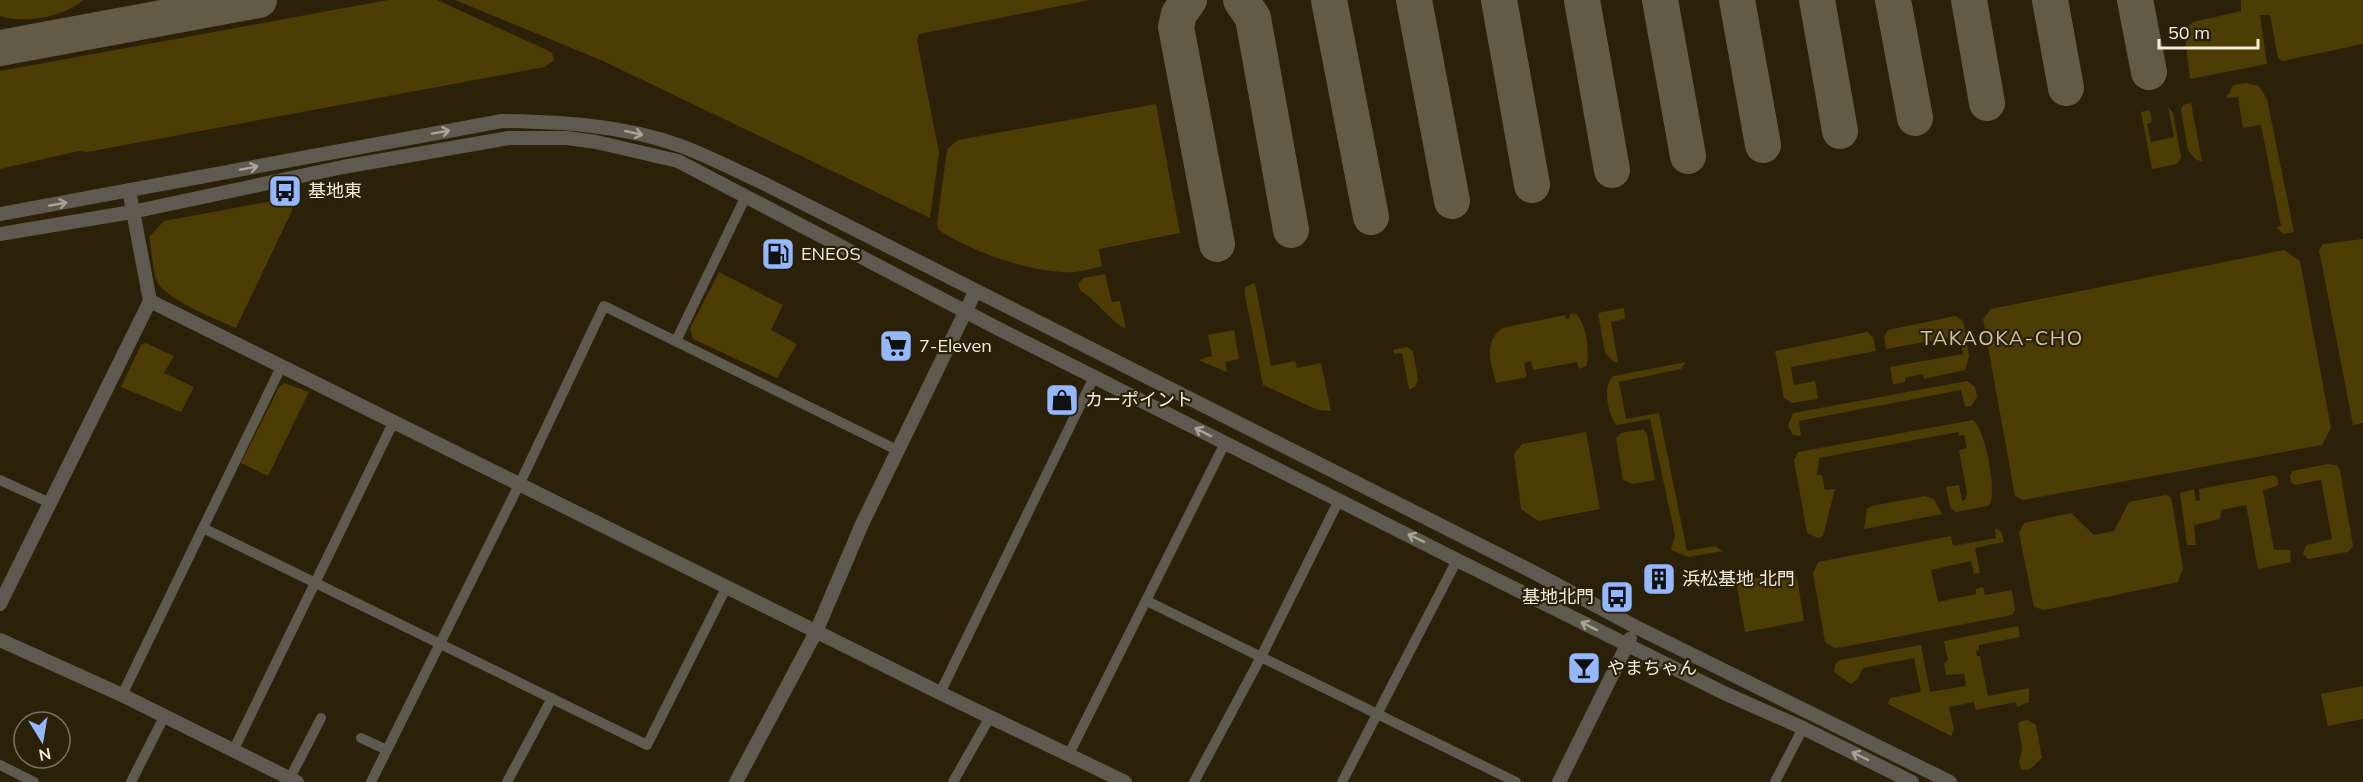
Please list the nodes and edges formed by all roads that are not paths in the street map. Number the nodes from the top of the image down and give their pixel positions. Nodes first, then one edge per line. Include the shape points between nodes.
1 (129, 190) junction
2 (745, 198) junction
3 (132, 212) junction
4 (0, 214) edge
5 (0, 234) edge
6 (975, 292) junction
7 (150, 301) junction
8 (967, 312) junction
9 (676, 341) junction
10 (282, 365) junction
11 (1094, 376) junction
12 (394, 421) junction
13 (1225, 443) junction
14 (899, 450) junction
15 (0, 480) edge
16 (520, 483) junction
17 (1339, 500) junction
18 (50, 503) junction
19 (203, 528) junction
20 (1458, 560) junction
21 (316, 584) junction
22 (727, 586) junction
23 (1147, 601) junction
24 (0, 604) edge
25 (1636, 627) junction
26 (816, 632) junction
27 (0, 640) edge
28 (440, 643) junction
29 (1627, 645) junction
30 (1261, 657) junction
31 (940, 693) junction
32 (122, 695) junction
33 (552, 698) junction
34 (1376, 713) junction
35 (164, 717) junction
36 (990, 717) junction
37 (321, 718) dead end
38 (1803, 728) junction
39 (361, 738) dead end
40 (387, 750) junction
41 (233, 751) junction
42 (1069, 753) junction
43 (0, 765) edge
44 (286, 779) edge
45 (738, 781) edge
46 (34, 782) edge
47 (131, 782) edge
48 (371, 782) edge
49 (507, 782) edge
50 (953, 782) edge
51 (1125, 782) edge
52 (1194, 782) edge
53 (1342, 782) edge
54 (1516, 782) edge
55 (1559, 782) edge
56 (1775, 782) edge
57 (1912, 782) edge
58 (1950, 782) edge

1 - 3 street
4 -> 1 street
1 -> 6 street via 502,121 565,122 633,132 681,146 761,182
2 - 3 street via 678,161 596,142 531,137 476,142
2 - 8 street
2 - 9 street
3 - 5 street
3 - 7 street
6 - 8 street
6 - 25 street
7 - 10 street
7 - 18 street
8 - 11 street
8 - 14 street
9 - 14 street
9 - 16 street via 604,306
10 - 12 street
10 - 19 street
13 -> 11 street
11 - 31 street
12 - 16 street
12 - 21 street
13 - 17 street
13 - 23 street
14 - 26 street
15 - 18 street
16 - 22 street
16 - 28 street
20 -> 17 street
17 - 30 street
18 - 24 street
19 - 21 street
19 - 32 street
29 -> 20 street
20 - 34 street
21 - 28 street
21 - 41 street
22 - 26 street
22 - 33 street via 647,745
23 - 30 street
23 - 42 street
25 - 29 street
25 - 58 street
26 - 31 street
26 - 45 street
27 - 32 street
28 - 33 street
28 - 40 street
29 - 38 street
29 - 55 street
30 - 34 street
30 - 52 street
31 - 36 street
32 - 35 street
33 - 49 street
34 - 53 street
34 - 54 street
35 - 41 street
35 - 47 street
36 - 42 street
36 - 50 street
37 - 44 street
38 - 56 street
57 -> 38 street
39 - 40 street
40 - 48 street
41 - 44 street
42 - 51 street
43 - 46 street

